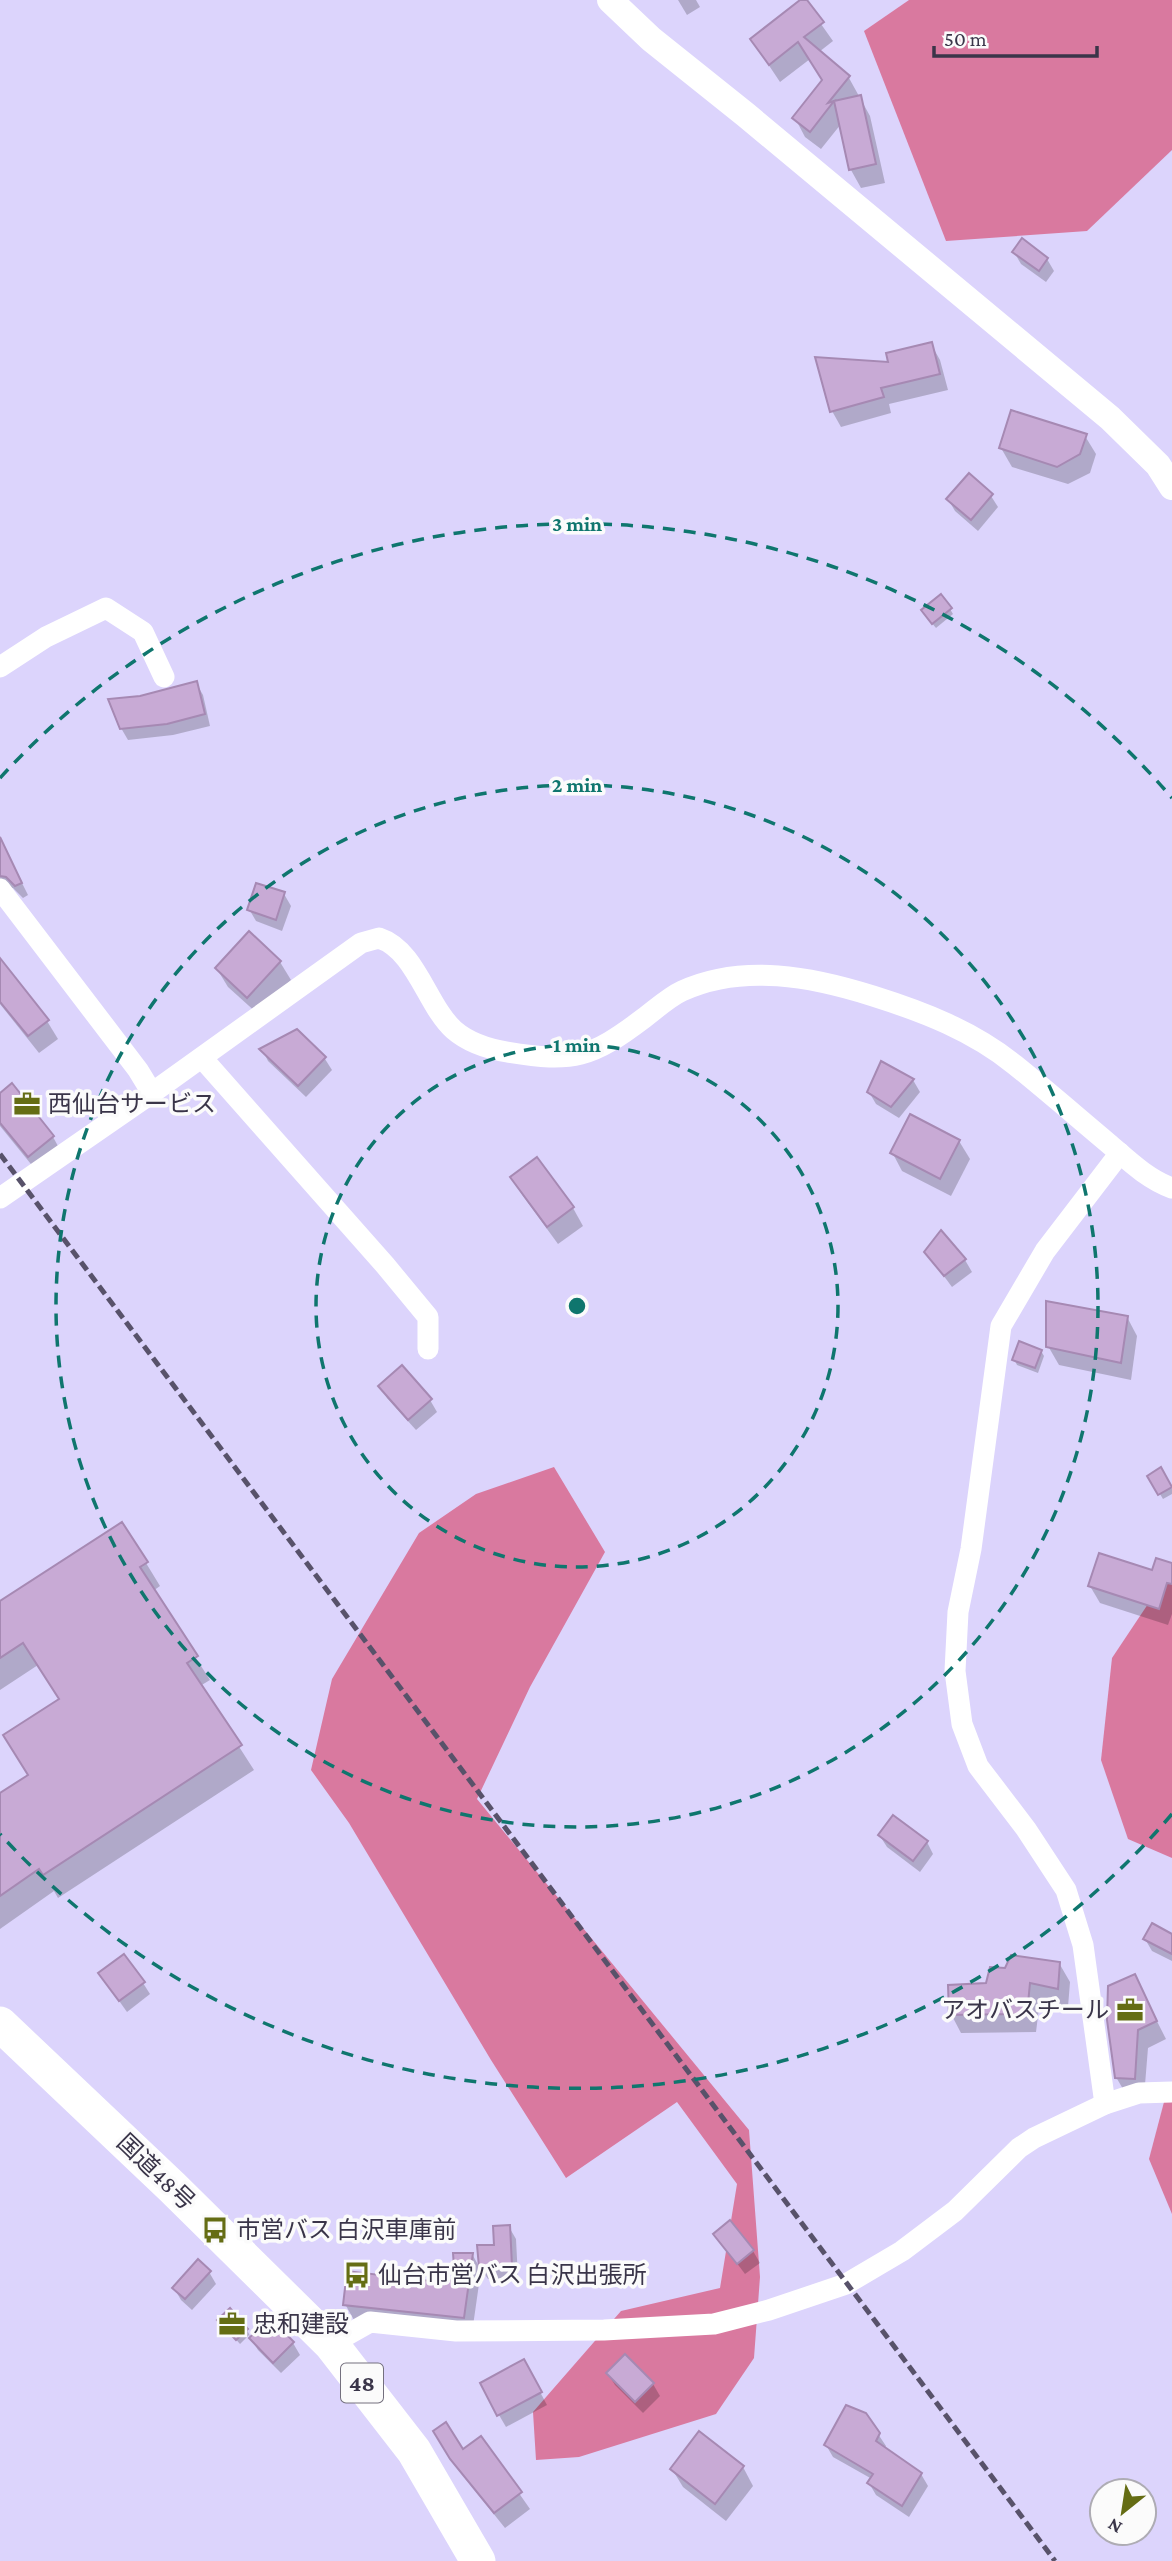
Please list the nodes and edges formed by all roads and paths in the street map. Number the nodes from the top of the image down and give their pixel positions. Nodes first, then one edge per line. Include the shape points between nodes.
1 (610, 0) edge
2 (1172, 487) edge
3 (0, 667) edge
4 (164, 677) dead end
5 (0, 889) edge
6 (202, 1058) junction
7 (152, 1093) junction
8 (1120, 1153) junction
9 (1172, 1188) edge
10 (0, 1198) edge
11 (428, 1349) dead end
12 (0, 2024) edge
13 (1172, 2092) edge
14 (1105, 2104) junction
15 (331, 2344) junction
16 (478, 2561) edge

1 - 2 street via 651,39 1110,418 1158,465
3 - 4 street via 46,636 106,608 143,632
5 - 7 street
6 - 7 street
6 - 8 street via 361,943 379,938 404,956 454,1030 489,1048 541,1056 587,1054 609,1044 679,992 709,982 753,974 784,976 872,996 954,1026 1012,1063
6 - 11 street via 428,1317
7 - 10 street
8 - 9 street
8 - 14 street via 1045,1251 1001,1326 958,1612 955,1671 962,1724 978,1766 1066,1890 1083,1945
12 - 15 highway, 国道48号 / 48
13 - 14 street via 1139,2093
14 - 15 street via 1019,2148 955,2211 902,2251 846,2284 769,2310 714,2324 604,2330 456,2331 370,2322
15 - 16 highway, 国道48号 / 48 via 414,2451

